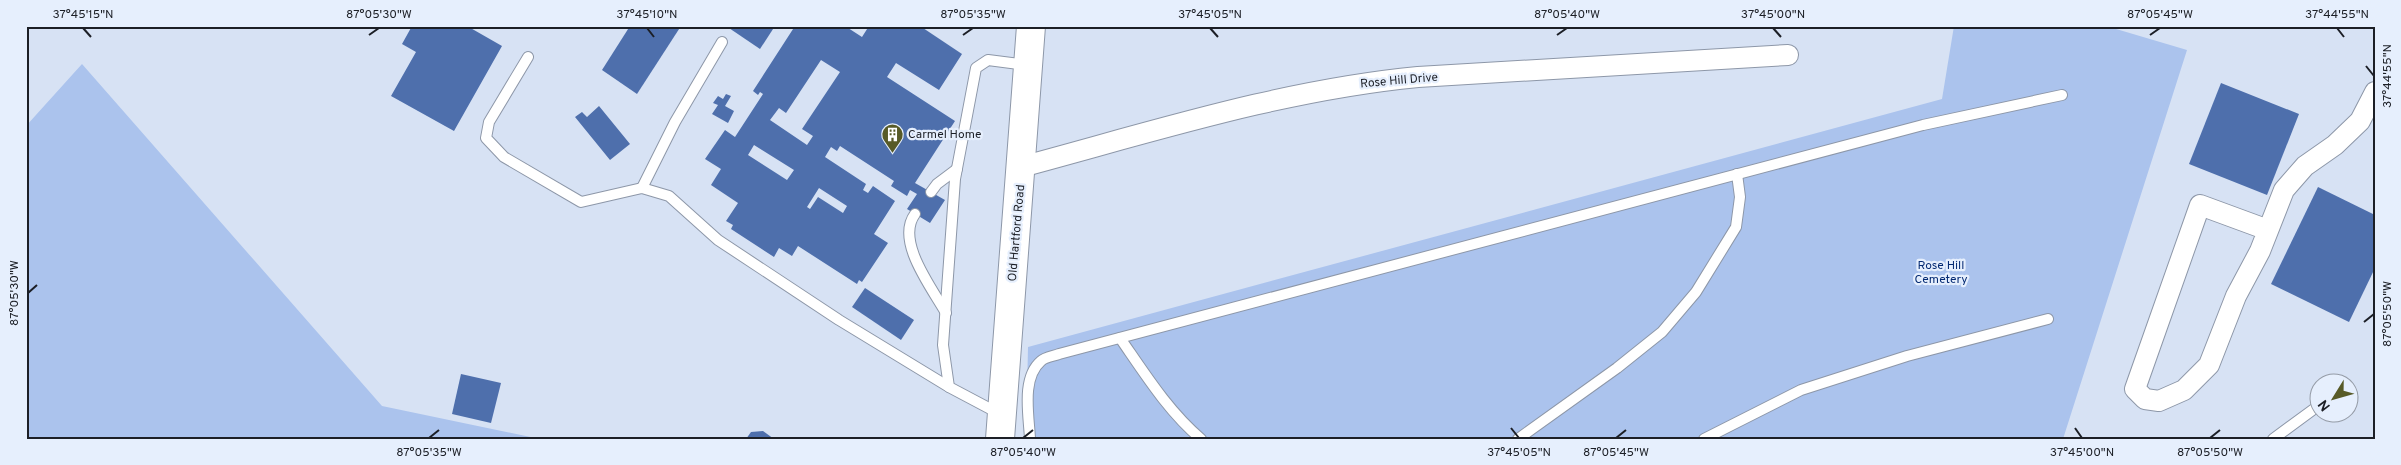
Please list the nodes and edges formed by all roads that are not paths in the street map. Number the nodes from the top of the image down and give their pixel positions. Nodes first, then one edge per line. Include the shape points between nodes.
1 (1031, 26) edge
2 (722, 42) dead end
3 (1788, 55) dead end
4 (528, 57) dead end
5 (1028, 65) junction
6 (2375, 92) edge
7 (2062, 95) dead end
8 (1021, 167) junction
9 (957, 169) junction
10 (1737, 174) junction
11 (642, 188) junction
12 (931, 192) dead end
13 (915, 214) dead end
14 (2268, 230) junction
15 (946, 313) junction
16 (2048, 319) dead end
17 (1120, 338) junction
18 (949, 386) junction
19 (2308, 413) edge
20 (1001, 427) edge
21 (1030, 439) edge
22 (1201, 439) edge
23 (1518, 439) edge
24 (1704, 439) edge
25 (2273, 439) edge

1 - 5 main road, Old Hartford Road
2 - 11 lane via 675,122
3 - 8 street, Rose Hill Drive via 1359,83 1280,98
4 - 11 lane via 490,122 486,138 504,157 581,202
5 - 8 main road, Old Hartford Road
5 - 9 lane via 988,60 976,68
6 - 14 street via 2360,121 2335,146 2305,166 2284,190
7 - 10 lane via 1923,125
8 - 20 main road, Old Hartford Road
9 - 12 lane
9 - 15 lane
10 - 17 lane
10 - 23 lane via 1740,196 1736,227 1696,292 1662,332
11 - 18 lane via 669,196 718,240 839,320
13 - 15 lane via 908,232 914,256
14 - 14 street via 2236,296 2209,365 2184,390 2159,401 2145,399 2136,389 2200,205
15 - 18 lane via 943,345
16 - 24 lane via 1907,356 1801,390
17 - 21 lane via 1041,360 1032,373 1028,393
17 - 22 lane via 1185,425
18 - 20 lane
19 - 25 lane

